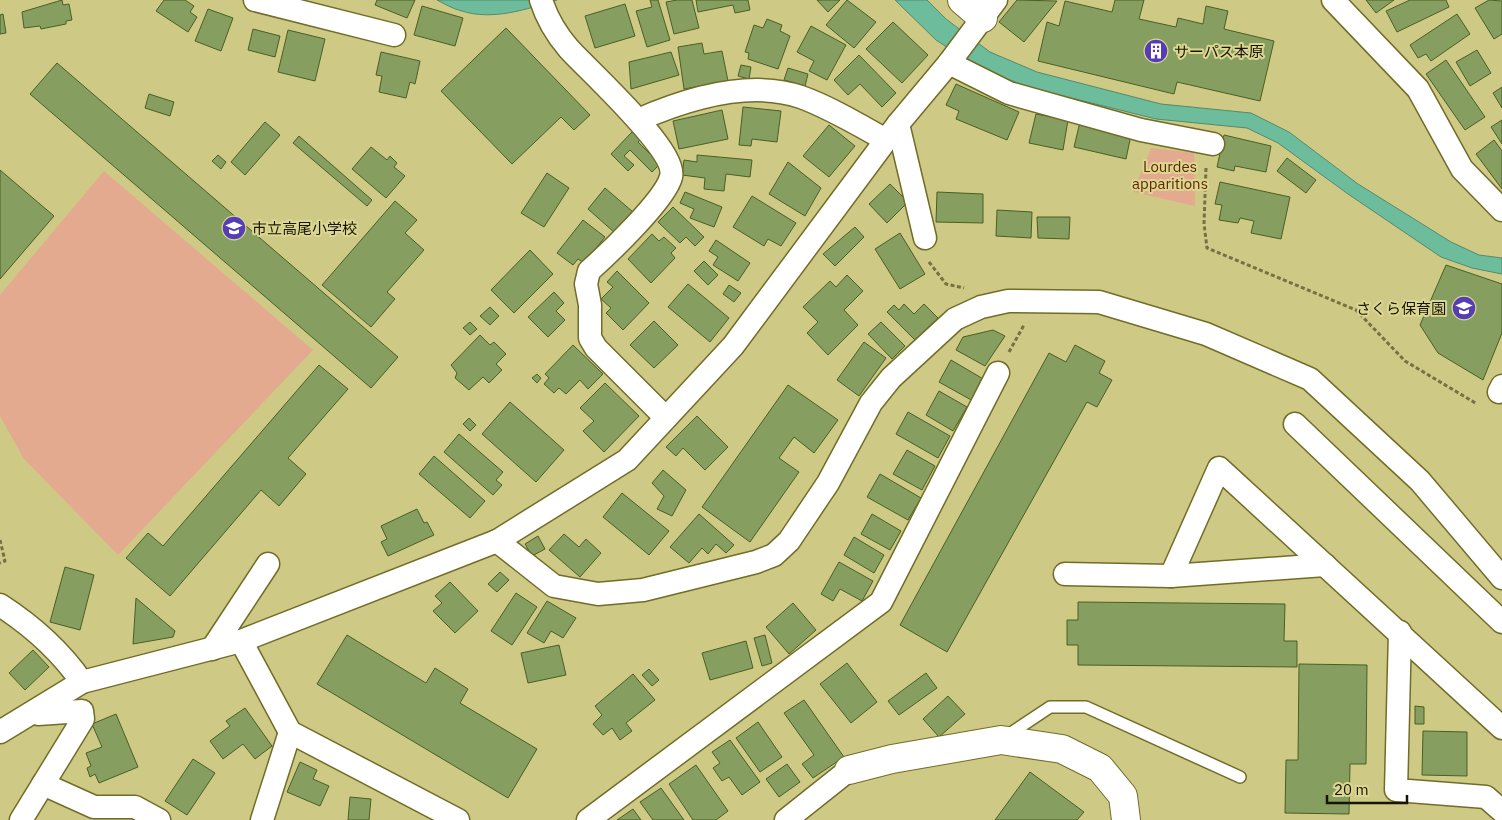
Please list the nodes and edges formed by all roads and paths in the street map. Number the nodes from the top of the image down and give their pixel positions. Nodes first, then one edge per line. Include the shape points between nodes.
1 (255, 0) edge
2 (962, 0) edge
3 (1333, 0) edge
4 (544, 9) edge
5 (985, 15) edge
6 (394, 35) dead end
7 (949, 63) junction
8 (638, 120) junction
9 (892, 132) junction
10 (1213, 144) joint
11 (1502, 210) edge
12 (925, 238) joint
13 (970, 289) dead end
14 (1038, 300) junction
15 (998, 373) joint
16 (1501, 389) edge
17 (666, 418) junction
18 (1294, 424) dead end
19 (0, 540) edge
20 (497, 541) junction
21 (0, 563) edge
22 (268, 564) dead end
23 (1325, 565) junction
24 (1065, 574) dead end
25 (1171, 576) junction
26 (1502, 578) edge
27 (0, 605) edge
28 (1502, 622) edge
29 (1400, 632) junction
30 (241, 641) junction
31 (212, 649) junction
32 (82, 682) junction
33 (32, 714) junction
34 (1502, 728) edge
35 (0, 732) edge
36 (290, 732) junction
37 (1001, 740) junction
38 (849, 770) joint
39 (1240, 777) dead end
40 (43, 784) junction
41 (1502, 811) edge
42 (21, 820) edge
43 (159, 820) edge
44 (262, 820) edge
45 (458, 820) edge
46 (588, 820) edge
47 (786, 820) edge
48 (1126, 820) edge

1 - 6 street
2 - 5 street
3 - 11 street via 1418,89 1462,169
4 - 8 street via 569,48
5 - 7 street
7 - 9 street
7 - 10 street via 1009,93 1142,130
8 - 9 street via 670,106 720,94 774,91 800,97
8 - 17 street via 671,164 671,178 662,194 589,271 586,284 590,338 596,348
9 - 12 street
9 - 17 street via 733,346
10 - 16 path via 1205,170 1207,248 1356,310 1405,361 1477,404
12 - 13 path via 929,262 946,284
14 - 15 path
14 - 20 street via 1008,301 981,307 955,319 891,378 871,403 828,483 789,541 774,555 643,590 598,594 554,586
14 - 26 street via 1099,302 1206,334 1310,379 1420,481
15 - 46 street via 881,602
17 - 20 street via 627,460
18 - 28 street
19 - 21 path via 5,561
20 - 30 street
22 - 31 street
23 - 25 street
23 - 25 street via 1219,468
23 - 29 street
24 - 25 street
27 - 32 street via 68,662
29 - 34 street
29 - 41 street via 1396,790 1486,797
30 - 31 street
30 - 36 street
31 - 32 street
32 - 33 street
33 - 35 street
33 - 40 street via 82,711 83,719
36 - 44 street
36 - 45 street
37 - 38 street via 892,758
37 - 39 lane via 1050,706 1086,707
37 - 48 street via 1062,749 1100,768 1123,796
38 - 47 street
40 - 42 street
40 - 43 street via 94,807 135,807

